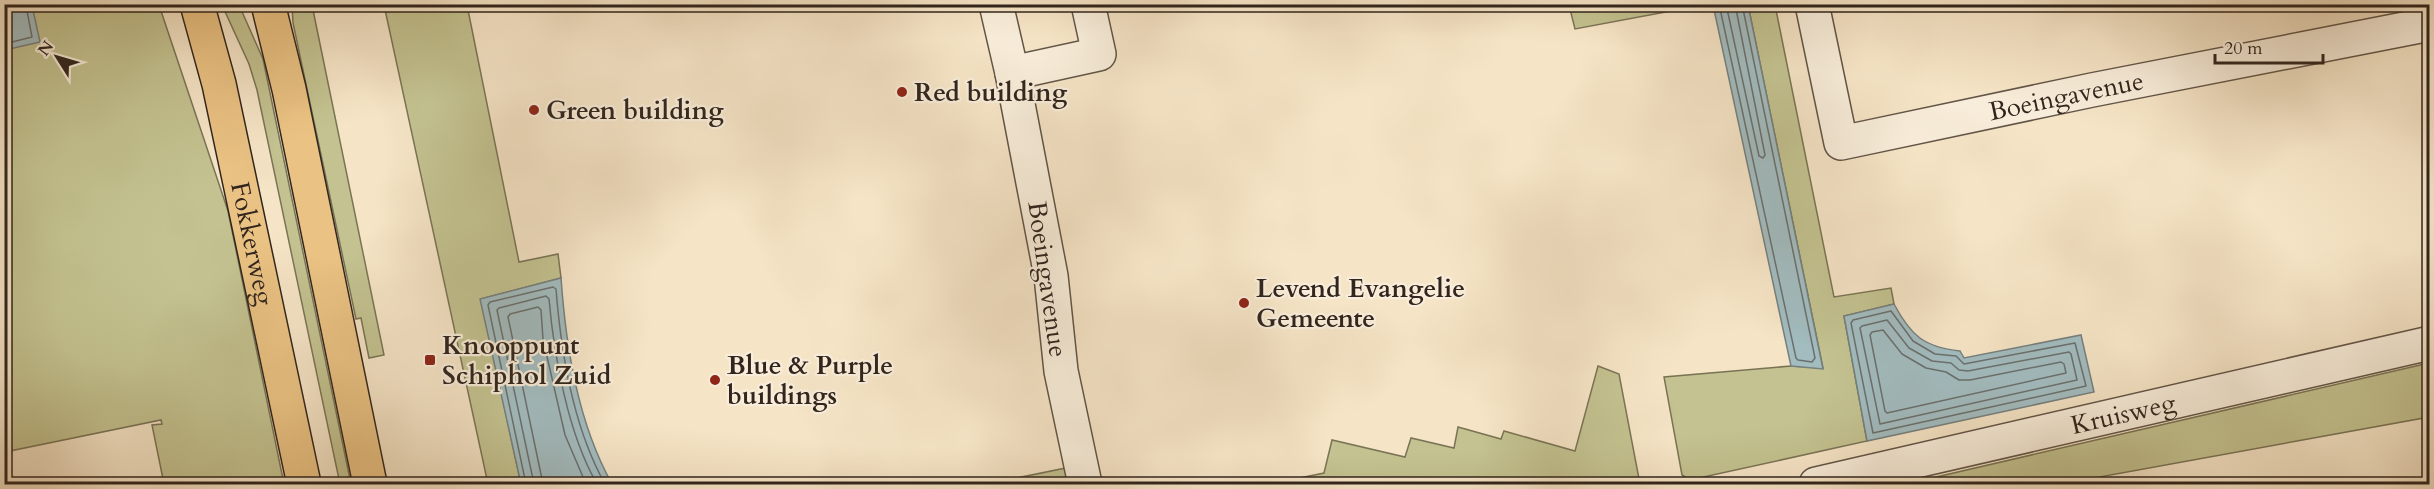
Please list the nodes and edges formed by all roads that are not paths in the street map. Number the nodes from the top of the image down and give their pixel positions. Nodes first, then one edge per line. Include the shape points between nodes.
1 (197, 4) edge
2 (268, 4) edge
3 (996, 4) edge
4 (1088, 4) edge
5 (1812, 4) edge
6 (2430, 24) edge
7 (1012, 73) junction
8 (2430, 343) edge
9 (304, 484) edge
10 (370, 484) edge
11 (1085, 484) edge
12 (1816, 484) edge

1 - 9 main road, Fokkerweg via 219,84
2 - 10 main road
3 - 7 street, Boeingavenue
4 - 7 street via 1099,54
5 - 6 street, Boeingavenue via 1842,143
7 - 11 street, Boeingavenue via 1052,276 1061,371
8 - 12 street, Kruisweg

